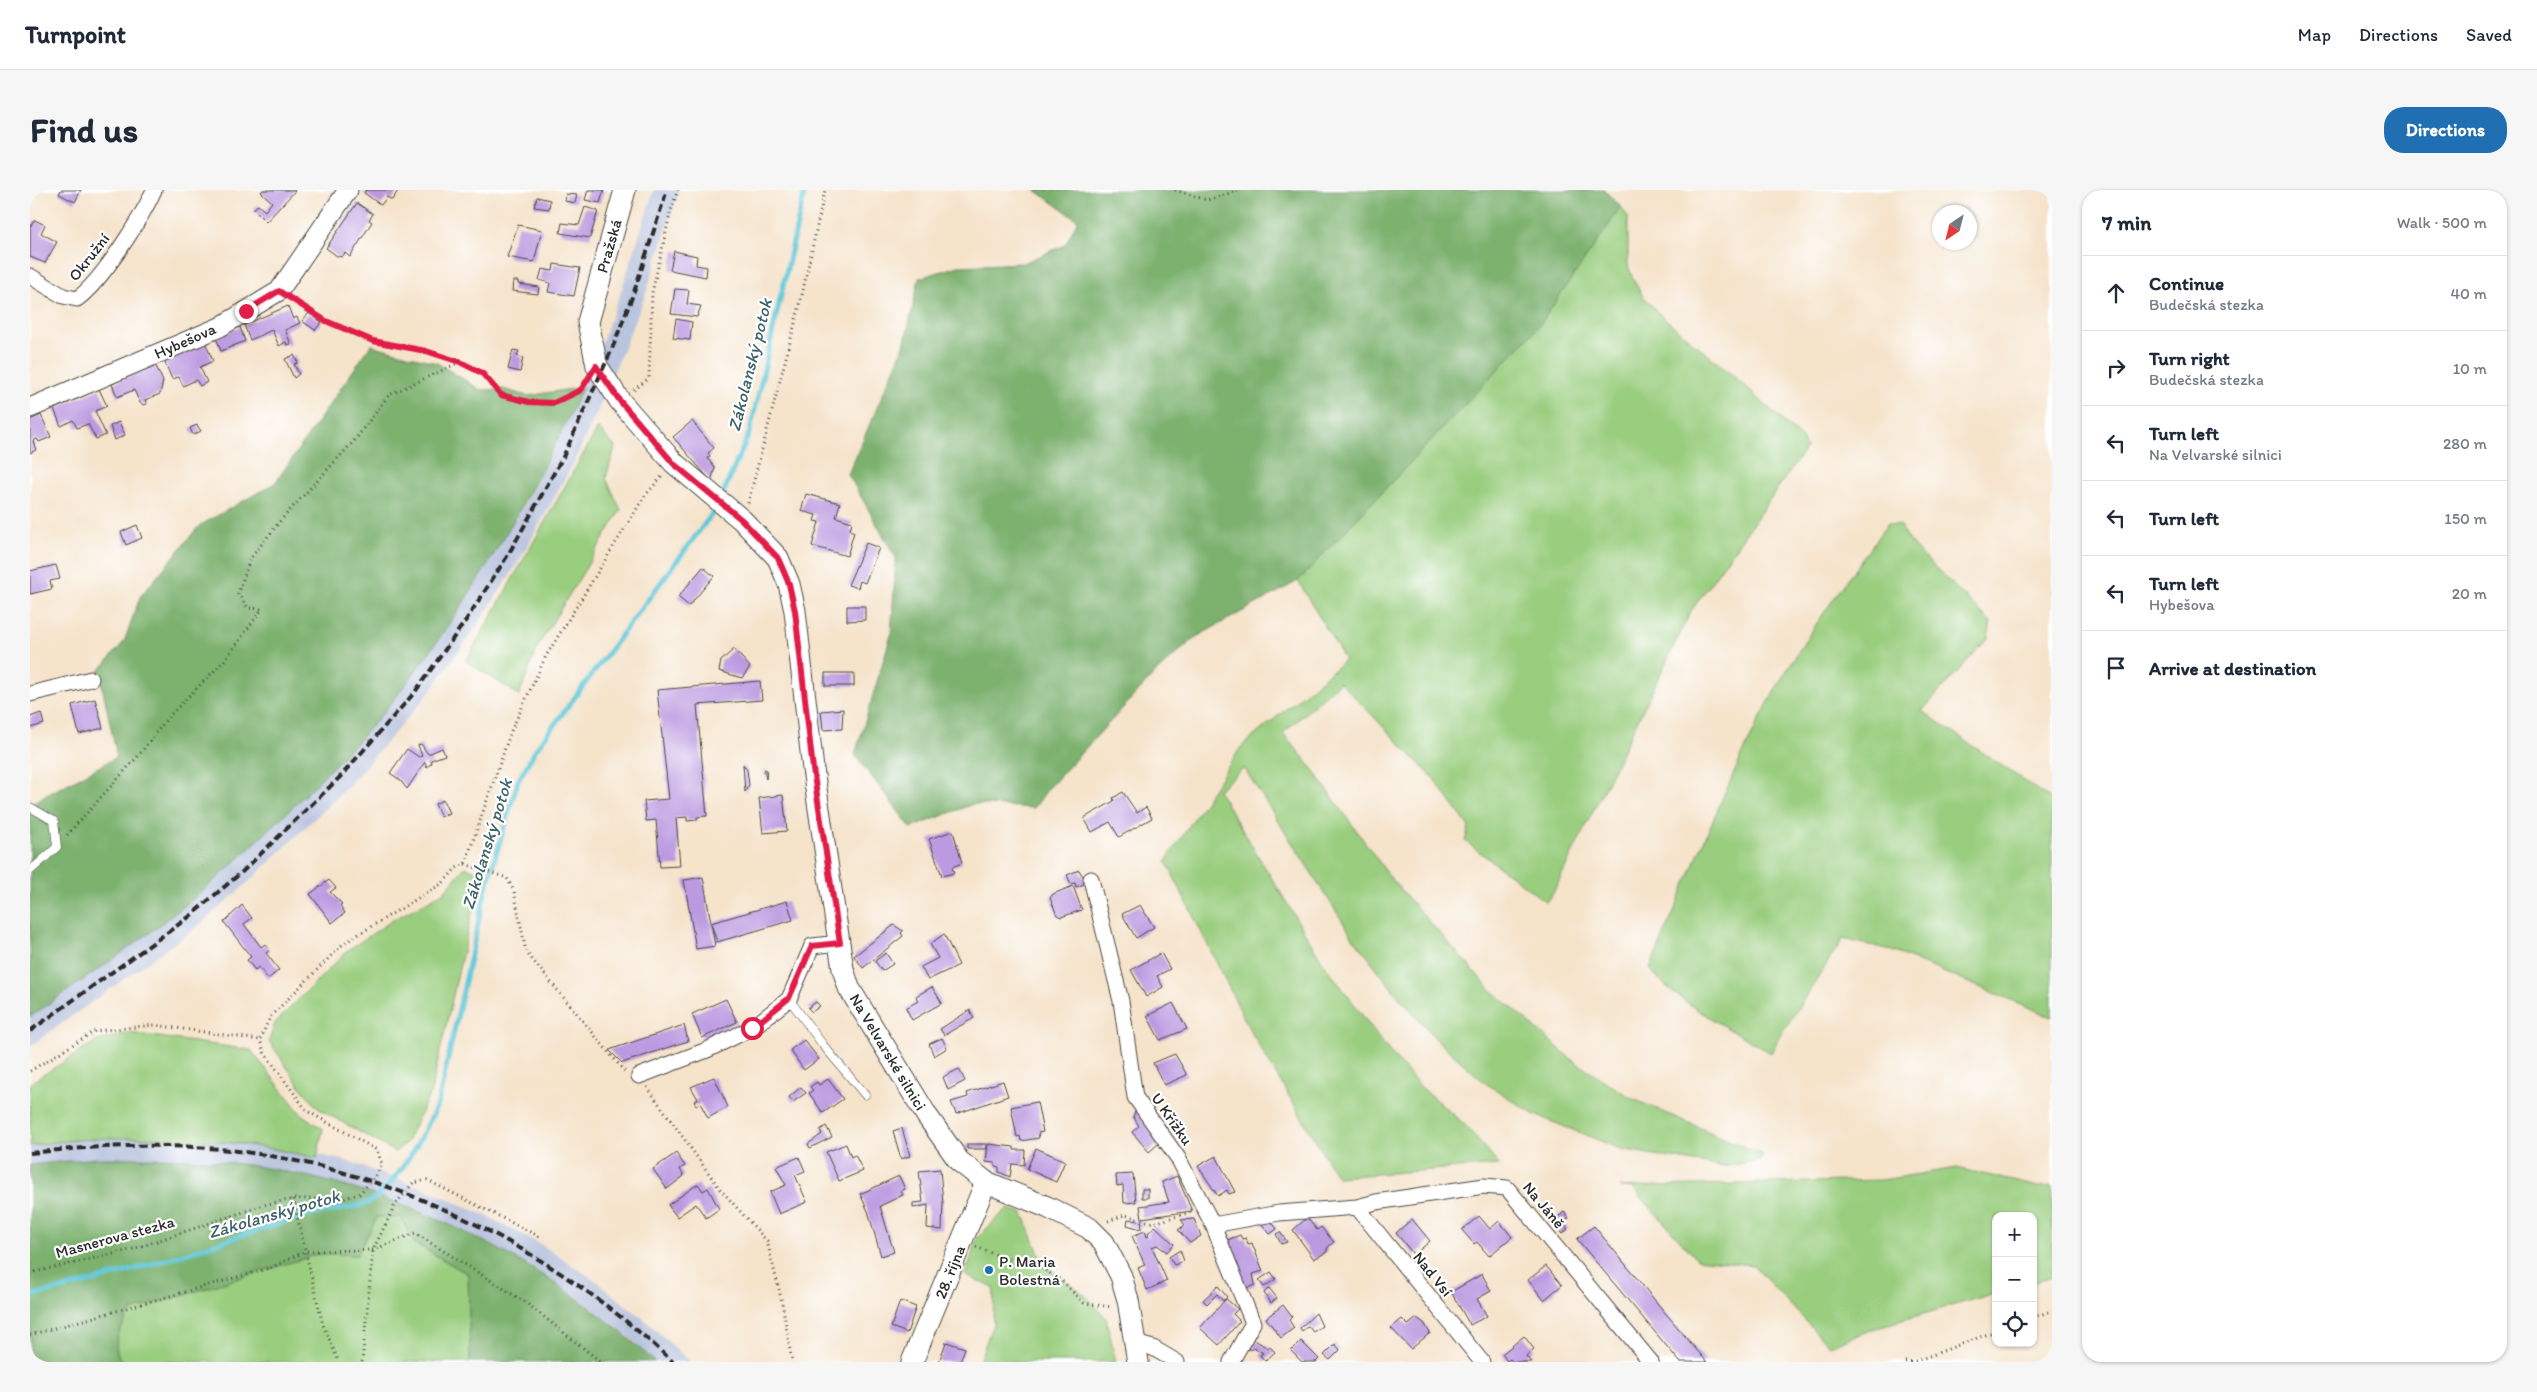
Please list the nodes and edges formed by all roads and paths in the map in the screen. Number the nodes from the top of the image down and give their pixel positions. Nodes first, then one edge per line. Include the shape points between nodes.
1 (154, 190) edge
2 (348, 190) edge
3 (625, 190) edge
4 (678, 190) edge
5 (825, 190) edge
6 (1175, 190) edge
7 (1241, 190) edge
8 (30, 276) edge
9 (279, 291) junction
10 (592, 302) joint
11 (460, 362) junction
12 (596, 366) junction
13 (620, 401) junction
14 (30, 408) edge
15 (674, 464) junction
16 (738, 517) junction
17 (91, 679) dead end
18 (30, 694) edge
19 (30, 807) edge
20 (57, 847) junction
21 (465, 864) junction
22 (30, 871) edge
23 (1091, 879) dead end
24 (840, 943) junction
25 (789, 998) junction
26 (260, 1040) junction
27 (30, 1072) edge
28 (639, 1076) junction
29 (865, 1095) dead end
30 (986, 1182) junction
31 (294, 1199) junction
32 (1357, 1207) junction
33 (1204, 1209) junction
34 (1213, 1225) junction
35 (1089, 1228) junction
36 (540, 1237) dead end
37 (973, 1246) dead end
38 (372, 1250) junction
39 (306, 1252) junction
40 (30, 1273) edge
41 (1117, 1307) dead end
42 (2052, 1312) edge
43 (2037, 1316) edge
44 (1992, 1333) edge
45 (30, 1335) edge
46 (1136, 1353) edge
47 (339, 1362) edge
48 (362, 1362) edge
49 (601, 1362) edge
50 (792, 1362) edge
51 (912, 1362) edge
52 (1177, 1362) edge
53 (1231, 1362) edge
54 (1482, 1362) edge
55 (1651, 1362) edge
56 (1905, 1362) edge
57 (1916, 1362) edge

1 - 8 street, Okružní via 146,208 90,289 77,299 63,296
2 - 9 street, Hybešova
3 - 10 main road, Pražská
4 - 13 path via 652,293 649,378
5 - 16 path via 800,304 750,499
6 - 7 path via 1208,200
9 - 11 path via 326,321 373,341 426,351
9 - 14 street, Hybešova via 220,327
10 - 12 main road, Na Velvarské silnici via 588,322
11 - 12 path via 482,373 501,395 529,402 554,403 581,390
11 - 20 path via 389,394 354,441 280,521 250,559 238,594 248,608 262,609 224,661 169,716 139,755
12 - 13 main road, Na Velvarské silnici
13 - 15 main road, Na Velvarské silnici
15 - 16 main road, Na Velvarské silnici
15 - 21 path via 644,497 546,656 511,731
16 - 24 main road, Na Velvarské silnici via 778,558 789,584
17 - 18 street
19 - 20 lane via 54,821
20 - 22 lane
21 - 26 path via 456,868 443,883 344,943 270,1017
21 - 28 path via 507,878 514,891 526,952 627,1074
23 - 33 street, U Křížku via 1121,1001 1135,1097 1178,1158
24 - 25 street via 812,946
24 - 30 main road, Na Velvarské silnici via 843,969 855,1001 952,1152
25 - 28 street via 752,1028 707,1050
25 - 29 lane
26 - 27 path via 155,1025 95,1031
26 - 31 path, Masnerova stezka via 264,1052 307,1111 377,1150 382,1164 376,1177 359,1194 345,1198
28 - 50 path via 720,1189 767,1241
30 - 35 main road, Na Velvarské silnici
30 - 51 main road, 28. října
31 - 39 path
31 - 40 path, Masnerova stezka via 267,1204 130,1250
32 - 34 street, Na Jáně via 1279,1213
32 - 54 street, Nad Vsí
32 - 55 street, Na Jáně via 1484,1186 1507,1188
33 - 34 street, U Křížku
33 - 35 path via 1154,1223 1125,1215
34 - 53 street, U Křížku via 1253,1323
35 - 46 main road, Na Velvarské silnici via 1104,1243 1121,1276
36 - 38 path via 427,1180 413,1183 395,1205
37 - 41 path via 1007,1259 1030,1261 1062,1281 1084,1303
38 - 39 path
38 - 48 path
38 - 49 path via 416,1233 525,1302
39 - 45 path via 270,1268
39 - 47 path via 323,1326
42 - 43 path
44 - 57 path
46 - 52 street via 1153,1348
56 - 57 path

